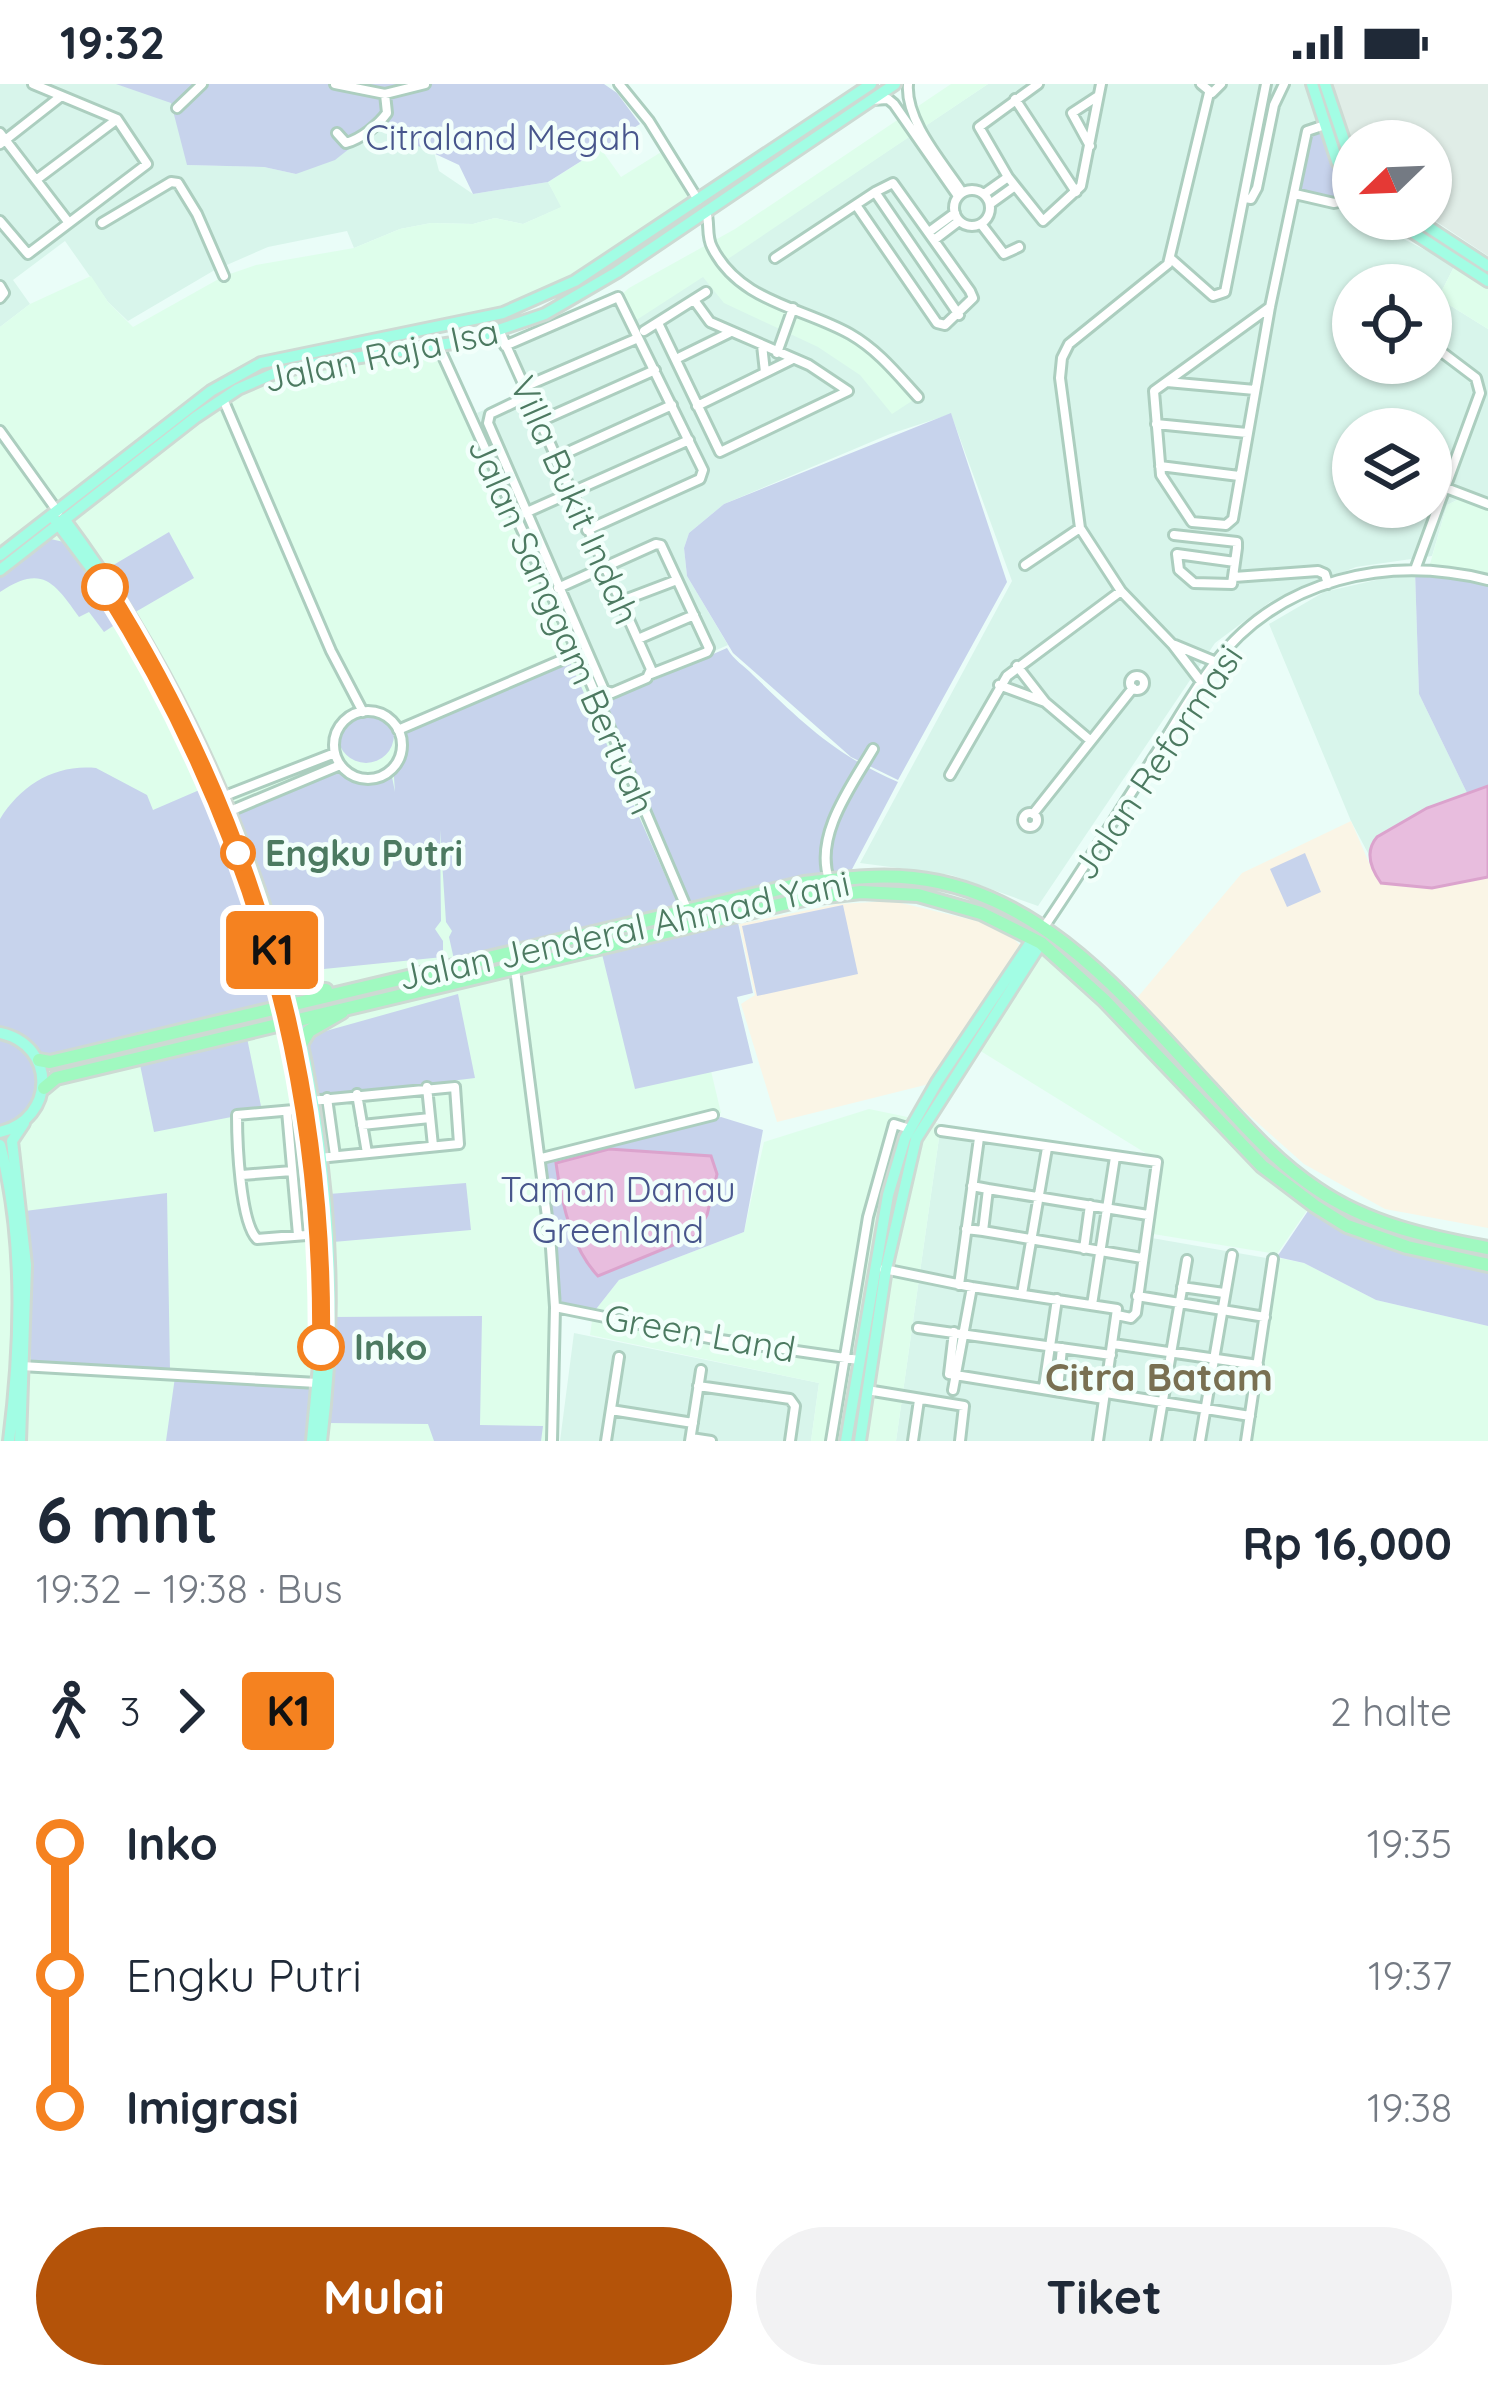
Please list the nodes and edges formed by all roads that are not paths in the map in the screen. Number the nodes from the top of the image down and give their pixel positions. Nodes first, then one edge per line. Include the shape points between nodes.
1 (33, 84) edge
2 (202, 84) edge
3 (335, 84) edge
4 (425, 84) edge
5 (619, 84) edge
6 (871, 84) edge
7 (895, 84) edge
8 (908, 84) edge
9 (1038, 84) edge
10 (1101, 84) edge
11 (1202, 84) edge
12 (1222, 84) edge
13 (1266, 84) edge
14 (1283, 84) edge
15 (1312, 84) edge
16 (1325, 84) edge
17 (398, 88) edge
18 (1209, 92) junction
19 (385, 94) junction
20 (1099, 95) junction
21 (60, 97) junction
22 (1015, 99) junction
23 (872, 100) junction
24 (177, 108) dead end
25 (117, 119) junction
26 (1337, 120) edge
27 (1325, 124) junction
28 (822, 125) junction
29 (337, 133) dead end
30 (2, 139) edge
31 (1332, 146) edge
32 (1090, 147) junction
33 (1008, 177) junction
34 (36, 180) junction
35 (1015, 186) junction
36 (875, 191) junction
37 (1076, 192) junction
38 (960, 194) junction
39 (984, 194) junction
40 (1294, 194) junction
41 (1245, 198) junction
42 (1332, 203) edge
43 (990, 204) junction
44 (856, 205) junction
45 (702, 206) junction
46 (957, 217) junction
47 (0, 221) edge
48 (69, 223) junction
49 (102, 223) dead end
50 (981, 224) junction
51 (931, 236) junction
52 (1425, 240) edge
53 (1448, 240) edge
54 (1019, 247) dead end
55 (775, 258) dead end
56 (1170, 258) junction
57 (1488, 266) edge
58 (224, 276) dead end
59 (575, 281) junction
60 (1488, 281) edge
61 (0, 286) edge
62 (706, 292) dead end
63 (583, 295) junction
64 (0, 298) edge
65 (694, 301) junction
66 (1270, 307) junction
67 (793, 308) junction
68 (958, 315) junction
69 (710, 322) junction
70 (658, 323) junction
71 (500, 332) junction
72 (729, 333) junction
73 (641, 334) junction
74 (359, 341) junction
75 (712, 341) junction
76 (437, 344) junction
77 (763, 345) junction
78 (506, 346) junction
79 (777, 353) junction
80 (361, 356) junction
81 (676, 359) junction
82 (1452, 359) edge
83 (791, 360) junction
84 (655, 370) junction
85 (765, 372) junction
86 (1166, 382) junction
87 (1255, 390) junction
88 (526, 392) junction
89 (919, 397) dead end
90 (222, 398) junction
91 (672, 405) junction
92 (697, 406) junction
93 (538, 422) junction
94 (1156, 424) junction
95 (0, 431) edge
96 (1247, 434) junction
97 (689, 440) junction
98 (555, 458) junction
99 (1160, 466) junction
100 (1452, 470) edge
101 (1240, 476) junction
102 (1452, 490) edge
103 (571, 493) junction
104 (1488, 504) edge
105 (525, 513) junction
106 (59, 518) junction
107 (1080, 528) junction
108 (1431, 528) edge
109 (586, 530) junction
110 (1174, 535) dead end
111 (0, 556) edge
112 (1235, 562) junction
113 (1025, 565) dead end
114 (604, 567) junction
115 (1416, 568) junction
116 (0, 570) edge
117 (1234, 577) junction
118 (677, 580) junction
119 (1488, 580) edge
120 (1328, 584) junction
121 (558, 588) junction
122 (1121, 592) junction
123 (620, 602) junction
124 (694, 614) junction
125 (638, 639) junction
126 (1173, 645) junction
127 (578, 653) junction
128 (1216, 662) junction
129 (1017, 666) junction
130 (651, 671) junction
131 (1202, 682) junction
132 (999, 686) junction
133 (1133, 688) dead end
134 (1045, 702) junction
135 (363, 712) junction
136 (398, 730) junction
137 (1091, 741) junction
138 (873, 748) dead end
139 (335, 753) junction
140 (340, 765) junction
141 (950, 775) dead end
142 (220, 797) junction
143 (225, 812) junction
144 (1033, 814) dead end
145 (830, 880) junction
146 (686, 909) junction
147 (1044, 927) junction
148 (596, 941) junction
149 (1037, 941) junction
150 (515, 969) junction
151 (288, 979) junction
152 (340, 992) junction
153 (289, 1004) junction
154 (348, 1007) junction
155 (292, 1021) junction
156 (0, 1033) edge
157 (301, 1044) junction
158 (39, 1060) junction
159 (427, 1087) junction
160 (44, 1088) junction
161 (357, 1094) junction
162 (327, 1098) junction
163 (308, 1105) junction
164 (287, 1111) junction
165 (713, 1115) dead end
166 (430, 1118) junction
167 (23, 1123) junction
168 (362, 1125) junction
169 (910, 1129) junction
170 (0, 1132) edge
171 (941, 1132) dead end
172 (979, 1137) junction
173 (0, 1145) edge
174 (433, 1146) junction
175 (1047, 1148) junction
176 (367, 1154) junction
177 (335, 1156) junction
178 (1115, 1157) junction
179 (319, 1158) junction
180 (542, 1158) junction
181 (292, 1171) junction
182 (242, 1175) junction
183 (972, 1186) junction
184 (988, 1189) junction
185 (1307, 1191) junction
186 (1039, 1198) junction
187 (1090, 1205) junction
188 (15, 1207) junction
189 (1108, 1208) junction
190 (1148, 1215) junction
191 (866, 1228) junction
192 (966, 1229) junction
193 (983, 1231) junction
194 (882, 1232) junction
195 (319, 1234) junction
196 (298, 1235) junction
197 (1032, 1241) junction
198 (1488, 1248) edge
199 (1084, 1249) junction
200 (1100, 1251) junction
201 (1232, 1255) dead end
202 (1142, 1258) junction
203 (1273, 1259) dead end
204 (1187, 1260) dead end
205 (1488, 1264) edge
206 (881, 1268) junction
207 (958, 1285) junction
208 (972, 1287) junction
209 (1181, 1287) junction
210 (1224, 1293) junction
211 (1022, 1294) junction
212 (1137, 1297) junction
213 (1057, 1299) junction
214 (1179, 1301) junction
215 (1092, 1305) junction
216 (555, 1307) junction
217 (1222, 1308) junction
218 (1117, 1316) junction
219 (1265, 1317) junction
220 (918, 1328) dead end
221 (954, 1332) junction
222 (966, 1334) junction
223 (1050, 1346) junction
224 (1062, 1348) junction
225 (1112, 1349) junction
226 (1171, 1352) junction
227 (619, 1357) dead end
228 (845, 1357) junction
229 (1214, 1358) junction
230 (859, 1360) junction
231 (1258, 1365) junction
232 (20, 1366) junction
233 (701, 1370) dead end
234 (956, 1376) junction
235 (319, 1383) junction
236 (698, 1386) junction
237 (1044, 1387) junction
238 (1058, 1389) junction
239 (867, 1390) junction
240 (953, 1390) dead end
241 (1105, 1396) junction
242 (919, 1400) junction
243 (1162, 1401) junction
244 (1206, 1408) junction
245 (611, 1410) junction
246 (1250, 1416) junction
247 (693, 1423) junction
248 (690, 1440) edge
249 (9, 1441) edge
250 (20, 1441) edge
251 (316, 1441) edge
252 (552, 1441) edge
253 (606, 1441) edge
254 (711, 1441) edge
255 (790, 1441) edge
256 (831, 1441) edge
257 (846, 1441) edge
258 (860, 1441) edge
259 (913, 1441) edge
260 (960, 1441) edge
261 (1098, 1441) edge
262 (1156, 1441) edge
263 (1201, 1441) edge
264 (1246, 1441) edge

1 - 21 street
2 - 24 street
3 - 19 street
4 - 17 street
5 - 45 street
6 - 28 main road, Jalan Raja Isa
7 - 23 main road, Jalan Raja Isa
8 - 38 street via 920,126
9 - 22 street
10 - 20 street
11 - 18 street
12 - 18 street
13 - 41 street
14 - 41 street via 1257,188
15 - 27 main road
16 - 26 main road
17 - 19 street
18 - 56 street
19 - 29 street via 382,120 352,142
20 - 32 street
20 - 32 street via 1072,112
21 - 25 street
21 - 30 street
22 - 33 street via 979,127
22 - 37 street
23 - 28 main road, Jalan Raja Isa
23 - 38 street via 897,107
25 - 34 street
25 - 48 street via 146,166
27 - 31 main road
27 - 40 street via 1307,131
28 - 45 main road, Jalan Raja Isa
30 - 34 street
32 - 37 street
33 - 35 street
33 - 39 street
34 - 48 street
35 - 37 street via 1043,221
35 - 43 street
36 - 44 street
36 - 51 street via 895,184
36 - 68 street
38 - 39 street
38 - 46 street
39 - 43 street
40 - 42 street
40 - 66 street
41 - 56 street via 1223,295 1213,296
43 - 50 street
44 - 55 street
44 - 68 street via 937,323
45 - 59 main road, Jalan Raja Isa
45 - 63 main road, Jalan Raja Isa
45 - 67 street via 722,263 754,293
46 - 50 street
46 - 51 street
47 - 48 street via 28,254
49 - 58 street via 178,183
50 - 54 street via 1004,254
51 - 68 street via 974,298
52 - 60 main road
53 - 57 main road
56 - 107 street via 1062,358
59 - 63 main road
59 - 74 main road, Jalan Raja Isa via 503,313
61 - 64 street
62 - 65 street
63 - 71 main road, Jalan Raja Isa
65 - 69 street
65 - 70 street
66 - 86 street
66 - 87 street
67 - 79 street
67 - 89 street via 868,345
69 - 72 street
69 - 75 street
70 - 73 street
70 - 81 street
71 - 76 main road, Jalan Raja Isa
71 - 78 street, Villa Bukit Indah
72 - 75 street
72 - 77 street
73 - 78 street via 617,297
73 - 84 street
73 - 88 street
74 - 80 main road
74 - 106 main road, Jalan Raja Isa via 286,355 235,376
75 - 81 street
76 - 80 main road, Jalan Raja Isa
76 - 127 street, Jalan Sanggam Bertuah
77 - 79 street
77 - 85 street
78 - 88 street, Villa Bukit Indah
79 - 83 street
80 - 90 main road, Jalan Raja Isa via 275,374
81 - 92 street
82 - 100 street via 1480,386
83 - 85 street
83 - 92 street via 848,392 720,452
84 - 91 street
84 - 93 street
85 - 92 street
86 - 87 street
86 - 94 street via 1154,391
87 - 96 street
88 - 93 street, Villa Bukit Indah
88 - 105 street via 487,419
90 - 106 main road, Jalan Raja Isa
90 - 135 street
91 - 97 street
91 - 98 street
93 - 98 street, Villa Bukit Indah
94 - 96 street
94 - 99 street
95 - 106 street
96 - 101 street
97 - 103 street
97 - 109 street via 700,479
98 - 103 street, Villa Bukit Indah
99 - 101 street
99 - 101 street via 1172,497 1198,524 1230,523
102 - 104 street
103 - 105 street
103 - 109 street, Villa Bukit Indah
105 - 121 street
106 - 111 main road
106 - 116 main road
106 - 142 main road via 144,638
107 - 113 street
107 - 122 street
108 - 115 street
109 - 114 street, Villa Bukit Indah
110 - 112 street via 1234,540
112 - 117 street
112 - 117 street via 1174,557 1197,584 1230,585
114 - 118 street via 659,544
114 - 121 street
114 - 123 street, Villa Bukit Indah
115 - 119 street, Jalan Reformasi
115 - 120 street, Jalan Reformasi
117 - 120 street via 1318,571
118 - 123 street
118 - 124 street
120 - 128 street, Jalan Reformasi via 1269,614
121 - 130 street via 605,692
122 - 126 street
122 - 129 street
123 - 125 street, Villa Bukit Indah
124 - 125 street
124 - 130 street via 707,652
125 - 130 street, Villa Bukit Indah
126 - 128 street
126 - 131 street
127 - 136 street
127 - 146 street, Jalan Sanggam Bertuah
128 - 131 street, Jalan Reformasi
129 - 132 street
129 - 134 street
131 - 147 street, Jalan Reformasi
132 - 134 street
132 - 141 street
133 - 137 street
134 - 137 street
135 - 136 street via 384,716
135 - 139 street via 340,726
136 - 140 street via 401,753 386,774 356,777
137 - 144 street
138 - 145 street via 828,836
139 - 140 street
139 - 142 street
140 - 143 street
142 - 143 main road
143 - 151 main road
143 - 153 main road
145 - 146 highway, Jalan Jenderal Ahmad Yani
145 - 147 highway, Jalan Jenderal Ahmad Yani via 918,878 987,898
146 - 148 highway, Jalan Jenderal Ahmad Yani
147 - 185 highway, Jalan Jenderal Ahmad Yani via 1083,957
148 - 149 highway, Jalan Jenderal Ahmad Yani via 861,892 918,895 982,913
148 - 150 highway, Jalan Jenderal Ahmad Yani
148 - 152 highway, Jalan Jenderal Ahmad Yani
149 - 169 main road
149 - 185 highway, Jalan Jenderal Ahmad Yani via 1262,1166
149 - 206 main road via 920,1131
150 - 154 highway, Jalan Jenderal Ahmad Yani
150 - 180 street
151 - 152 highway
151 - 153 main road
152 - 153 highway, Jalan Jenderal Ahmad Yani
153 - 155 main road
153 - 158 highway, Jalan Jenderal Ahmad Yani
154 - 155 highway, Jalan Jenderal Ahmad Yani
154 - 157 highway
155 - 157 main road
155 - 160 highway, Jalan Jenderal Ahmad Yani via 56,1078
155 - 163 main road
156 - 158 main road
157 - 163 main road
158 - 160 main road
159 - 161 street
159 - 166 street
159 - 174 street via 454,1087 460,1143
160 - 167 main road
161 - 162 street
161 - 168 street
162 - 163 street
162 - 177 street
163 - 164 street
163 - 179 main road
163 - 195 main road
164 - 181 street
164 - 182 street via 237,1115
165 - 180 street
166 - 168 street
166 - 174 street
167 - 170 main road
167 - 188 main road via 11,1141
168 - 176 street
169 - 191 street, Green Land via 894,1124
169 - 194 main road
171 - 172 street
172 - 175 street
172 - 183 street
173 - 188 main road
174 - 176 street
175 - 178 street
175 - 186 street
176 - 177 street
177 - 179 street
178 - 189 street
178 - 190 street via 1157,1163
179 - 251 main road via 329,1316
180 - 216 street
181 - 182 street
181 - 196 street
182 - 196 street via 254,1238
183 - 184 street
183 - 192 street
184 - 186 street
184 - 193 street
185 - 198 highway, Jalan Jenderal Ahmad Yani via 1408,1232
185 - 205 highway, Jalan Jenderal Ahmad Yani via 1347,1226
186 - 187 street
186 - 197 street
187 - 189 street
187 - 199 street
188 - 232 main road via 26,1265
189 - 190 street
189 - 200 street
190 - 202 street
191 - 194 street
191 - 228 street, Green Land
192 - 193 street
192 - 207 street
193 - 197 street
194 - 206 main road
195 - 196 street
195 - 235 main road
197 - 199 street
197 - 211 street
199 - 200 street
200 - 202 street
200 - 215 street
201 - 210 street
202 - 212 street
203 - 219 street
204 - 209 street
206 - 207 street
206 - 230 main road
206 - 239 main road
207 - 208 street
208 - 211 street
208 - 222 street
209 - 210 street
209 - 214 street
210 - 217 street
211 - 213 street
212 - 214 street
212 - 218 street via 1134,1316
213 - 215 street
213 - 223 street
214 - 217 street
214 - 226 street
215 - 218 street via 1116,1308
216 - 228 street, Green Land
216 - 252 street
217 - 219 street
217 - 229 street
218 - 225 street
219 - 231 street
220 - 221 street
221 - 222 street
221 - 234 street via 947,1370
222 - 223 street
222 - 234 street
223 - 224 street
223 - 237 street
224 - 225 street
224 - 238 street
225 - 226 street
225 - 241 street
226 - 229 street
226 - 243 street
227 - 245 street
228 - 230 street, Green Land
228 - 256 street
229 - 231 street
229 - 244 street
230 - 257 main road
231 - 246 street
232 - 235 street
232 - 249 main road
232 - 250 main road
233 - 236 street
234 - 237 street
234 - 240 street
235 - 251 main road
236 - 247 street
236 - 255 street via 790,1399
237 - 238 street
238 - 241 street
239 - 242 street
239 - 258 main road
241 - 243 street
241 - 261 street
242 - 259 street
242 - 260 street via 964,1406
243 - 244 street
243 - 262 street
244 - 246 street
244 - 263 street
245 - 247 street
245 - 253 street
246 - 264 street
247 - 248 street
248 - 254 street

